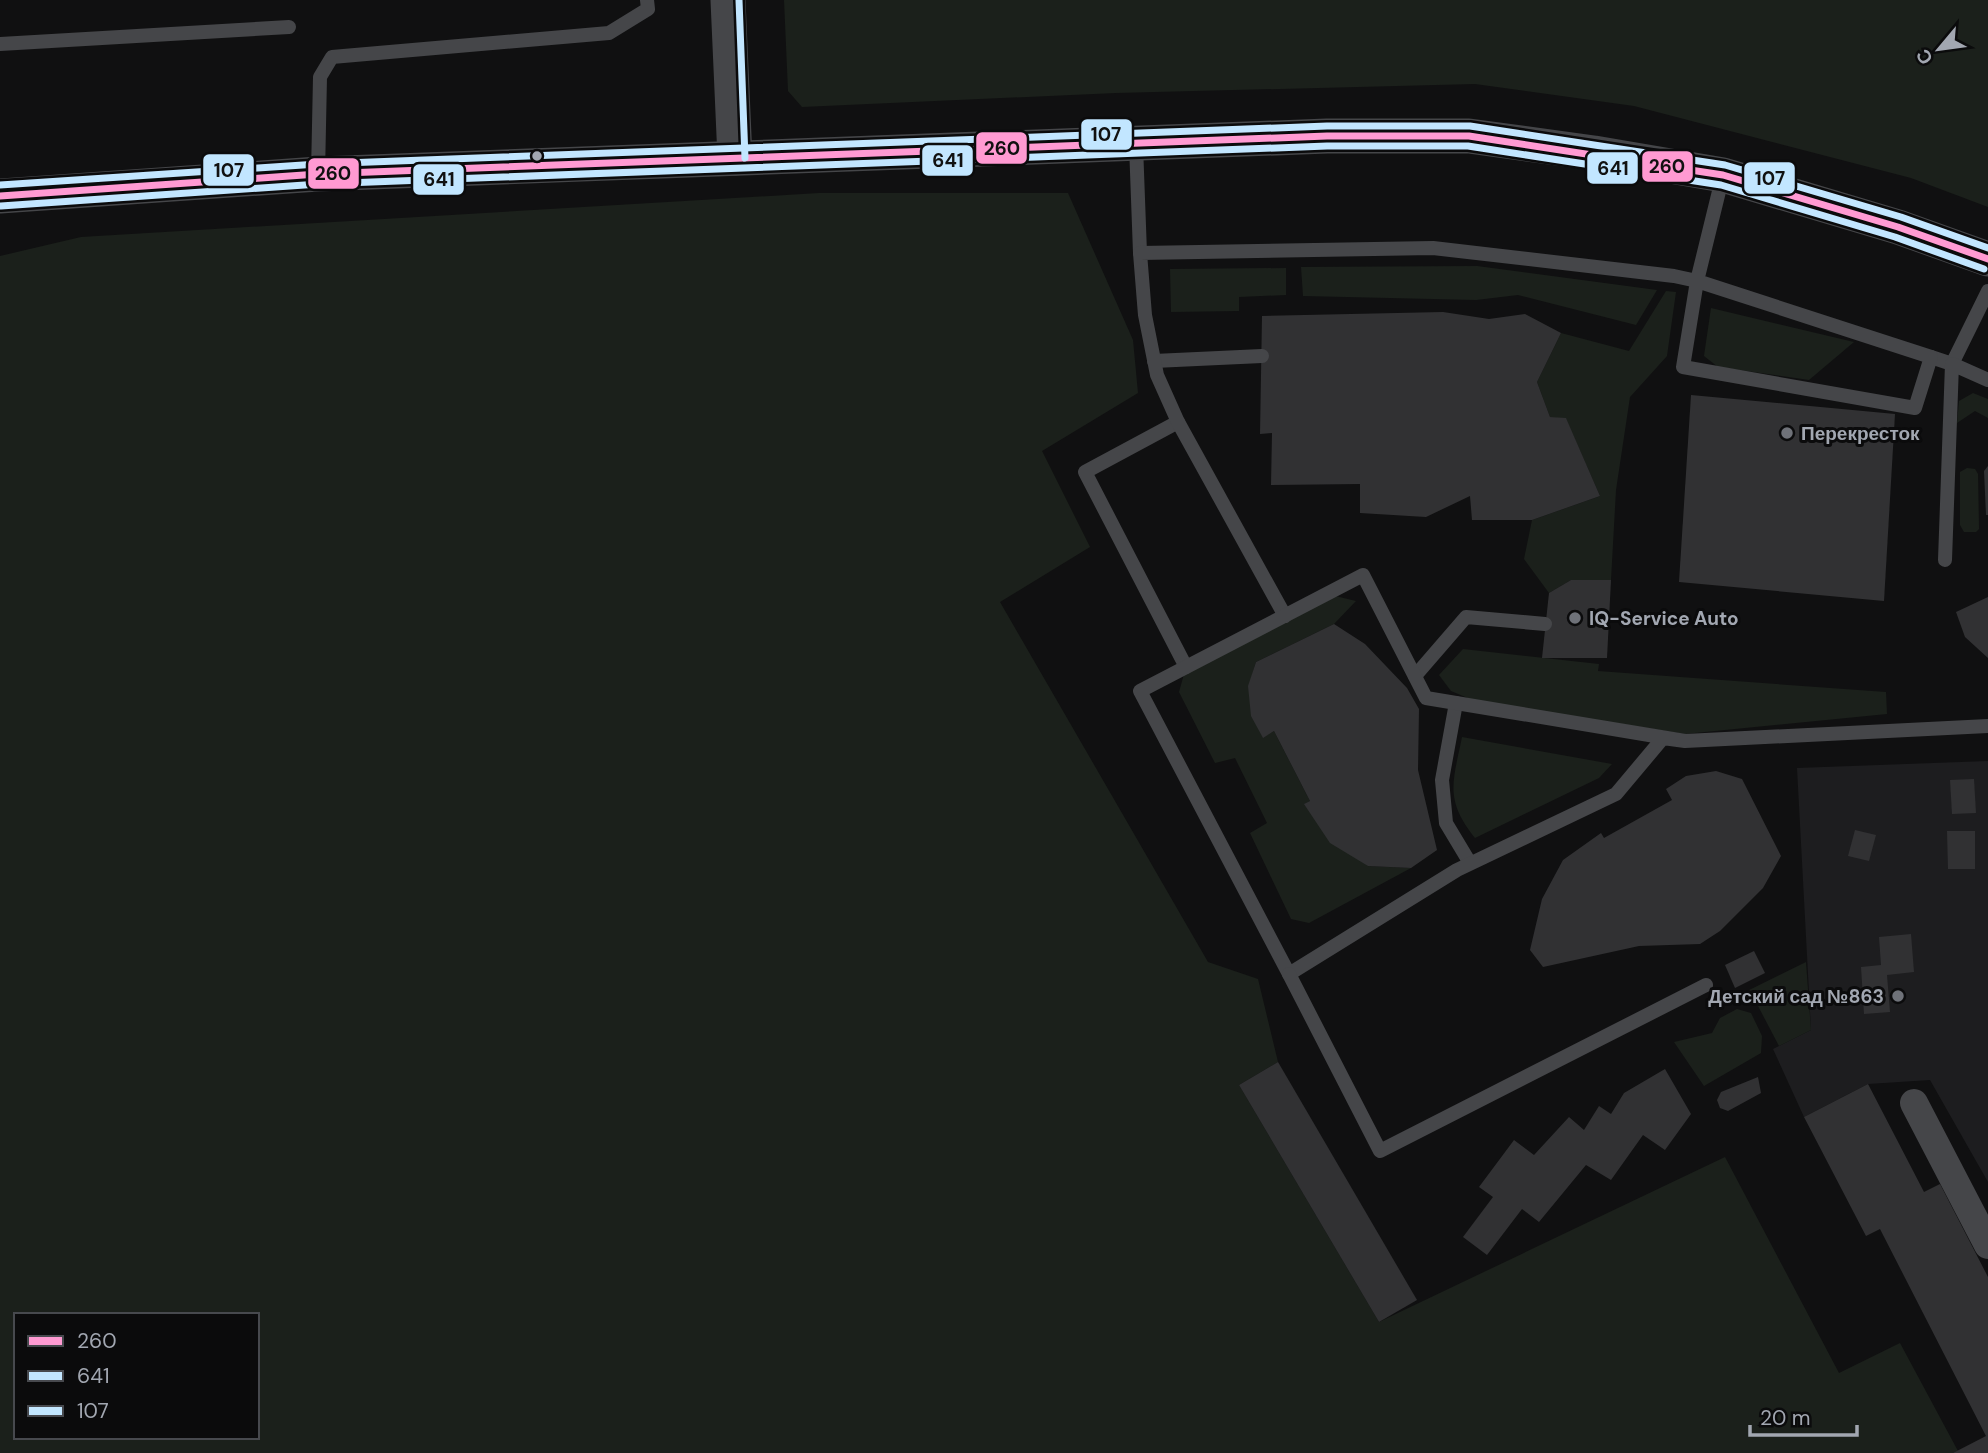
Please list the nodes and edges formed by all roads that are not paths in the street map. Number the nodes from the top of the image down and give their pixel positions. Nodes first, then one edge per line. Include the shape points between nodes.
1 (647, 0) edge
2 (728, 0) edge
3 (289, 27) dead end
4 (0, 44) edge
5 (1136, 145) junction
6 (735, 158) junction
7 (318, 174) junction
8 (1723, 175) junction
9 (0, 196) edge
10 (1140, 253) junction
11 (1988, 259) edge
12 (1697, 281) junction
13 (1988, 291) edge
14 (1262, 356) dead end
15 (1931, 358) junction
16 (1154, 361) junction
17 (1952, 364) junction
18 (1988, 380) edge
19 (1178, 422) junction
20 (1945, 560) dead end
21 (1285, 616) junction
22 (1545, 624) dead end
23 (1186, 667) junction
24 (1415, 676) junction
25 (1456, 703) junction
26 (1988, 726) edge
27 (1685, 741) junction
28 (1470, 863) junction
29 (1289, 974) junction
30 (1706, 985) dead end
31 (1914, 1103) dead end
32 (1988, 1245) edge

1 - 7 lane via 648,9 609,33 332,57 320,78
2 - 6 street
3 - 4 lane
5 - 6 street
5 - 8 street via 1327,136 1469,136
5 - 10 lane
6 - 7 street
7 - 9 street
8 - 11 street
8 - 12 lane
10 - 12 lane via 1433,248 1649,271
10 - 16 lane
12 - 15 lane
12 - 15 lane via 1684,368 1915,408
13 - 17 lane
14 - 16 lane
15 - 17 lane
16 - 19 lane
17 - 18 lane
17 - 20 lane
19 - 21 lane
19 - 23 lane via 1085,472
21 - 23 lane
21 - 24 lane via 1363,575
22 - 24 lane via 1466,617
23 - 29 lane via 1140,691
24 - 25 lane via 1426,698
25 - 27 lane
25 - 28 lane via 1442,780 1446,823
26 - 27 lane
27 - 28 lane via 1663,738 1616,794
28 - 29 lane
29 - 30 lane via 1380,1151
31 - 32 street

